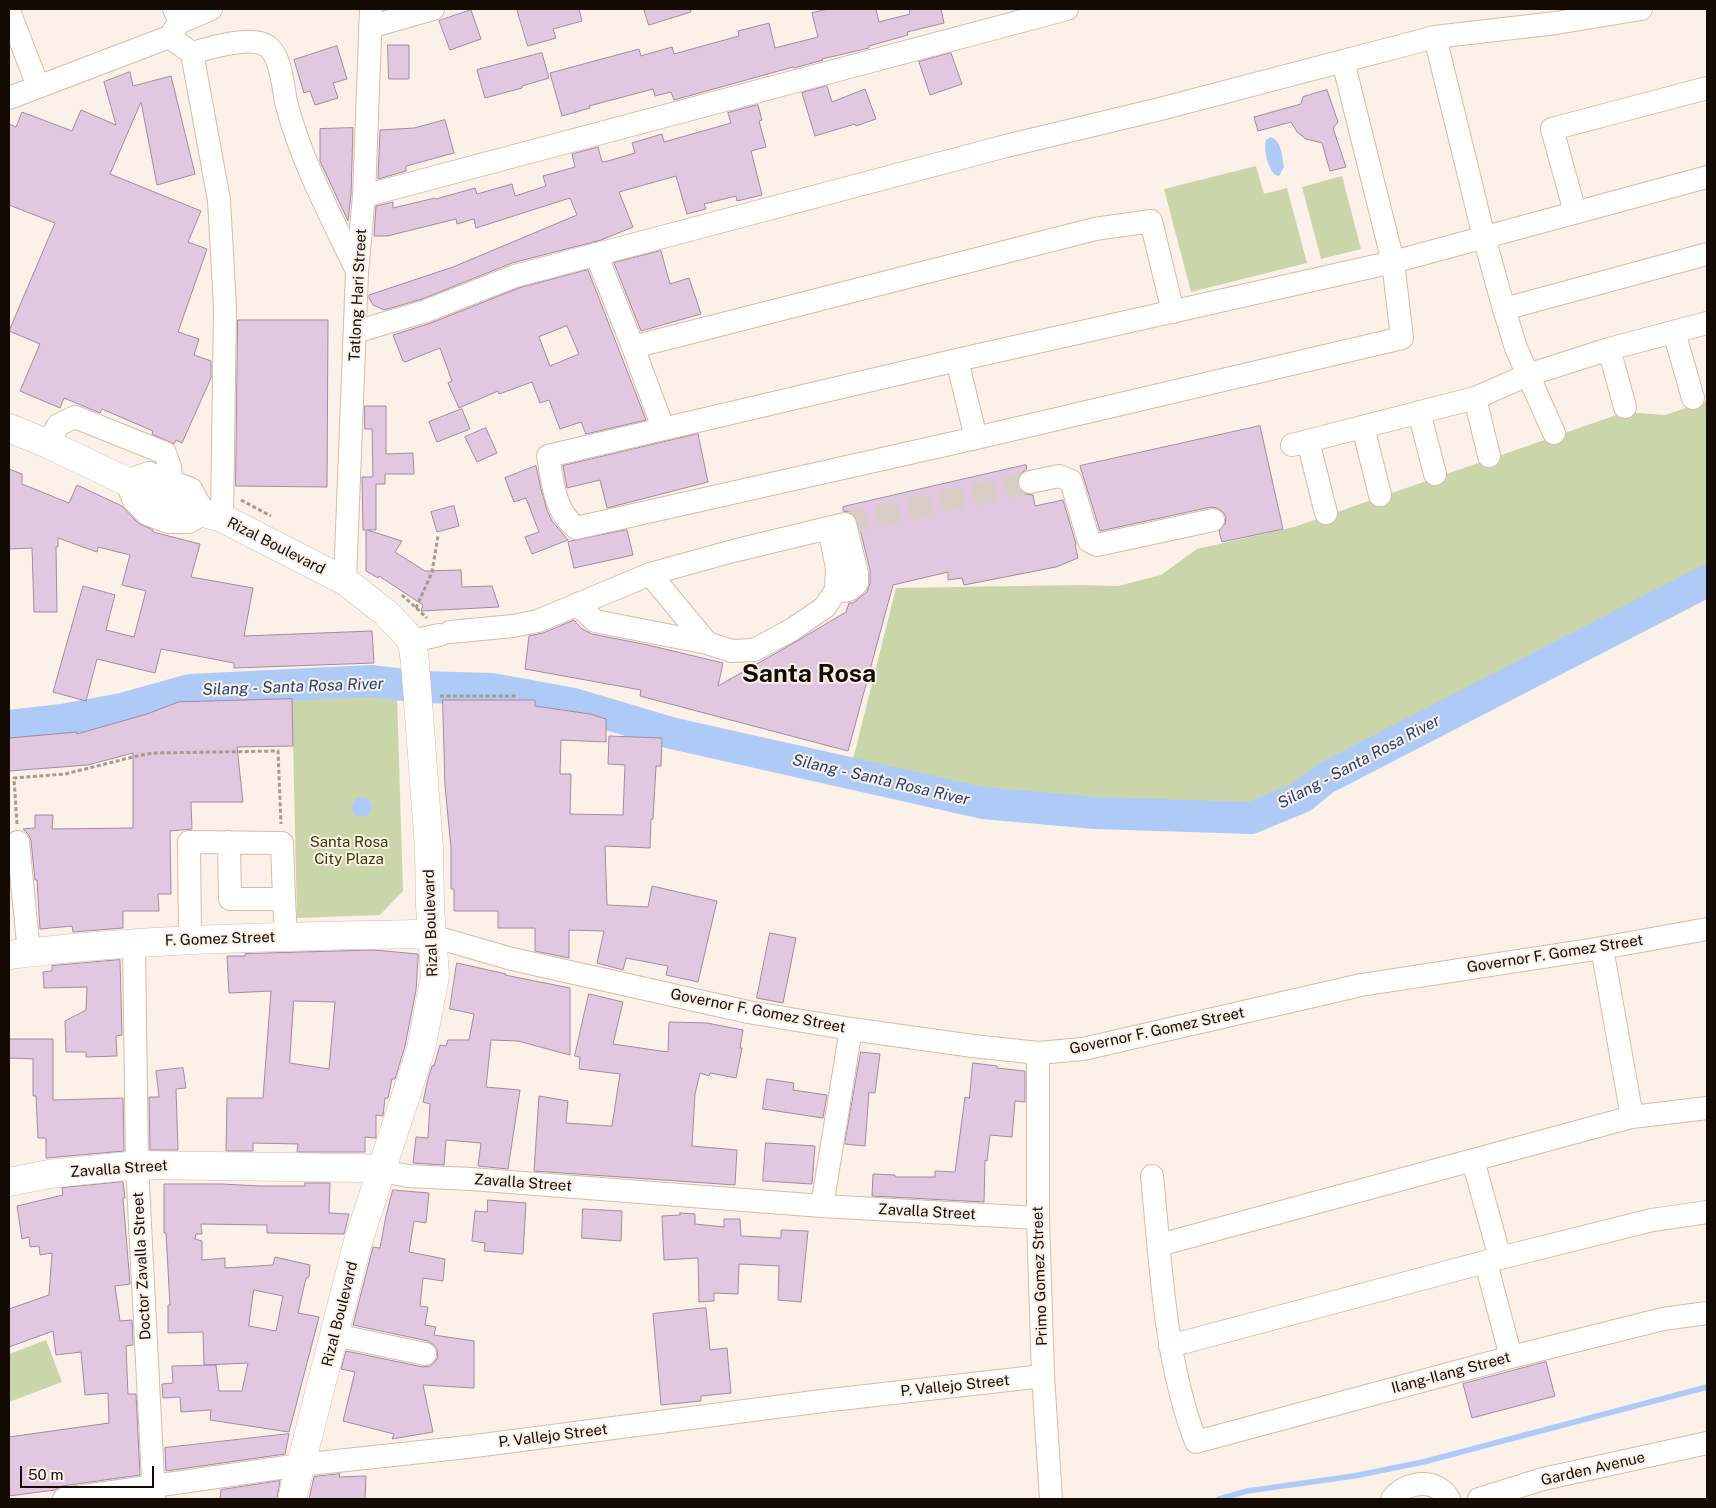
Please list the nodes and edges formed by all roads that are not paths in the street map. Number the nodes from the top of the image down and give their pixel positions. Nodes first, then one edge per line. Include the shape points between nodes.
1 (211, 9) edge
2 (433, 9) edge
3 (1067, 9) edge
4 (1641, 9) edge
5 (9, 11) edge
6 (1559, 16) edge
7 (370, 18) edge
8 (174, 23) edge
9 (1435, 37) junction
10 (192, 54) junction
11 (1343, 62) junction
12 (38, 86) junction
13 (1707, 88) edge
14 (9, 98) edge
15 (1707, 177) edge
16 (364, 196) junction
17 (1575, 212) junction
18 (1484, 237) junction
19 (596, 254) junction
20 (1707, 254) edge
21 (1393, 262) junction
22 (357, 272) junction
23 (1504, 309) junction
24 (1173, 312) junction
25 (1707, 323) edge
26 (355, 332) junction
27 (1674, 332) junction
28 (633, 347) junction
29 (1609, 349) junction
30 (956, 360) junction
31 (1528, 375) junction
32 (1475, 398) junction
33 (1693, 398) dead end
34 (1625, 407) dead end
35 (1419, 412) junction
36 (1363, 427) junction
37 (9, 428) edge
38 (663, 428) junction
39 (1554, 433) dead end
40 (976, 438) junction
41 (48, 444) junction
42 (1489, 456) dead end
43 (1435, 474) dead end
44 (126, 481) junction
45 (1030, 482) tunnel mouth
46 (166, 494) junction
47 (1380, 494) dead end
48 (1326, 512) dead end
49 (213, 516) junction
50 (1213, 520) dead end
51 (650, 574) junction
52 (345, 581) junction
53 (580, 603) junction
54 (707, 643) junction
55 (409, 644) junction
56 (18, 842) road end
57 (228, 842) junction
58 (284, 899) junction
59 (1707, 929) edge
60 (286, 936) junction
61 (432, 936) junction
62 (190, 940) junction
63 (134, 943) junction
64 (1602, 948) junction
65 (19, 954) edge
66 (852, 1030) junction
67 (1038, 1053) junction
68 (1707, 1108) edge
69 (1632, 1117) junction
70 (1473, 1160) junction
71 (137, 1165) junction
72 (382, 1172) junction
73 (1152, 1176) dead end
74 (9, 1182) edge
75 (822, 1206) junction
76 (1707, 1212) edge
77 (1038, 1218) junction
78 (1159, 1245) junction
79 (1493, 1260) junction
80 (1707, 1313) edge
81 (335, 1335) junction
82 (1170, 1346) junction
83 (425, 1354) dead end
84 (1511, 1357) junction
85 (1043, 1376) junction
86 (1707, 1443) edge
87 (300, 1466) junction
88 (153, 1493) edge
89 (64, 1499) edge
90 (292, 1499) edge
91 (1051, 1499) edge
92 (1392, 1499) edge
93 (1449, 1499) edge
94 (1479, 1499) edge

1 - 8 street
2 - 7 street
3 - 16 street
4 - 6 street
5 - 12 street
6 - 9 street
7 - 16 street, Tatlong Hari Street
8 - 10 street
8 - 12 street
9 - 11 street
9 - 18 street
10 - 22 street via 246,41 266,45 276,56 302,153
10 - 49 street via 219,200 224,307
11 - 19 street via 1006,146
11 - 21 street
12 - 14 street
13 - 17 street via 1552,129
15 - 17 street
16 - 22 street, Tatlong Hari Street
17 - 18 street
18 - 21 street
18 - 23 street
19 - 26 street via 515,276 426,311
19 - 28 street
20 - 23 street
21 - 24 street
21 - 40 street via 1402,338
22 - 26 street, Tatlong Hari Street
23 - 31 street
24 - 28 street via 1151,221 1095,229
24 - 30 street
25 - 27 street
26 - 52 street, Tatlong Hari Street
27 - 29 street
27 - 33 street
28 - 38 street
29 - 31 street
29 - 34 street
30 - 38 street
30 - 40 street
31 - 32 street
31 - 39 street
32 - 35 street
32 - 42 street
35 - 36 street
35 - 43 street
36 - 47 street
36 - 48 street via 1300,443
37 - 41 main road, Rizal Boulevard
38 - 40 street via 548,456 556,497 566,520 576,528
41 - 44 main road, Rizal Boulevard
41 - 46 street via 58,425 75,417 165,453 170,467
44 - 46 main road, Rizal Boulevard
44 - 49 street via 134,501 147,514 168,522 189,522
45 - 50 street via 1059,476 1071,481 1089,541 1097,545
46 - 49 main road, Rizal Boulevard
49 - 52 main road, Rizal Boulevard
51 - 53 street
51 - 54 street
51 - 54 street via 837,526 836,590 825,607 754,650 732,651
52 - 55 main road, Rizal Boulevard via 386,613
53 - 54 street via 595,621
53 - 55 street via 538,621 444,634
55 - 61 main road, Rizal Boulevard via 429,700
56 - 65 street
57 - 58 street via 282,843
57 - 58 street via 230,899
57 - 62 street via 188,842
58 - 60 street
59 - 64 street, Governor F. Gomez Street
60 - 61 main road, F. Gomez Street
60 - 62 main road, F. Gomez Street
61 - 66 street, Governor F. Gomez Street via 512,959 748,1012
61 - 72 main road, Rizal Boulevard via 435,976 420,1049
62 - 63 main road, F. Gomez Street
63 - 65 main road, F. Gomez Street
63 - 71 street, Doctor Zavalla Street
64 - 67 street, Governor F. Gomez Street via 1361,986 1083,1049
64 - 69 street
66 - 67 street, Governor F. Gomez Street
66 - 75 street
67 - 77 street, Primo Gomez Street
68 - 69 street
69 - 70 street
70 - 78 street
70 - 79 street
71 - 72 main road, Zavalla Street via 363,1168
71 - 74 main road, Zavalla Street via 50,1174
71 - 88 street, Doctor Zavalla Street
72 - 75 street, Zavalla Street
72 - 81 main road, Rizal Boulevard via 357,1245
73 - 78 street
75 - 77 street, Zavalla Street
76 - 79 street via 1652,1220
77 - 85 street, Primo Gomez Street
78 - 82 street
79 - 82 street
79 - 84 street
80 - 84 street, Ilang-Ilang Street via 1663,1319
81 - 83 street
81 - 87 main road, Rizal Boulevard
82 - 84 street, Ilang-Ilang Street via 1185,1414 1196,1442
85 - 87 street, P. Vallejo Street
85 - 91 street, Primo Gomez Street
86 - 94 street, Garden Avenue via 1543,1479
87 - 88 street, P. Vallejo Street
87 - 90 main road, Rizal Boulevard
88 - 89 street, P. Vallejo Street
92 - 93 street via 1409,1486 1423,1484 1436,1487

